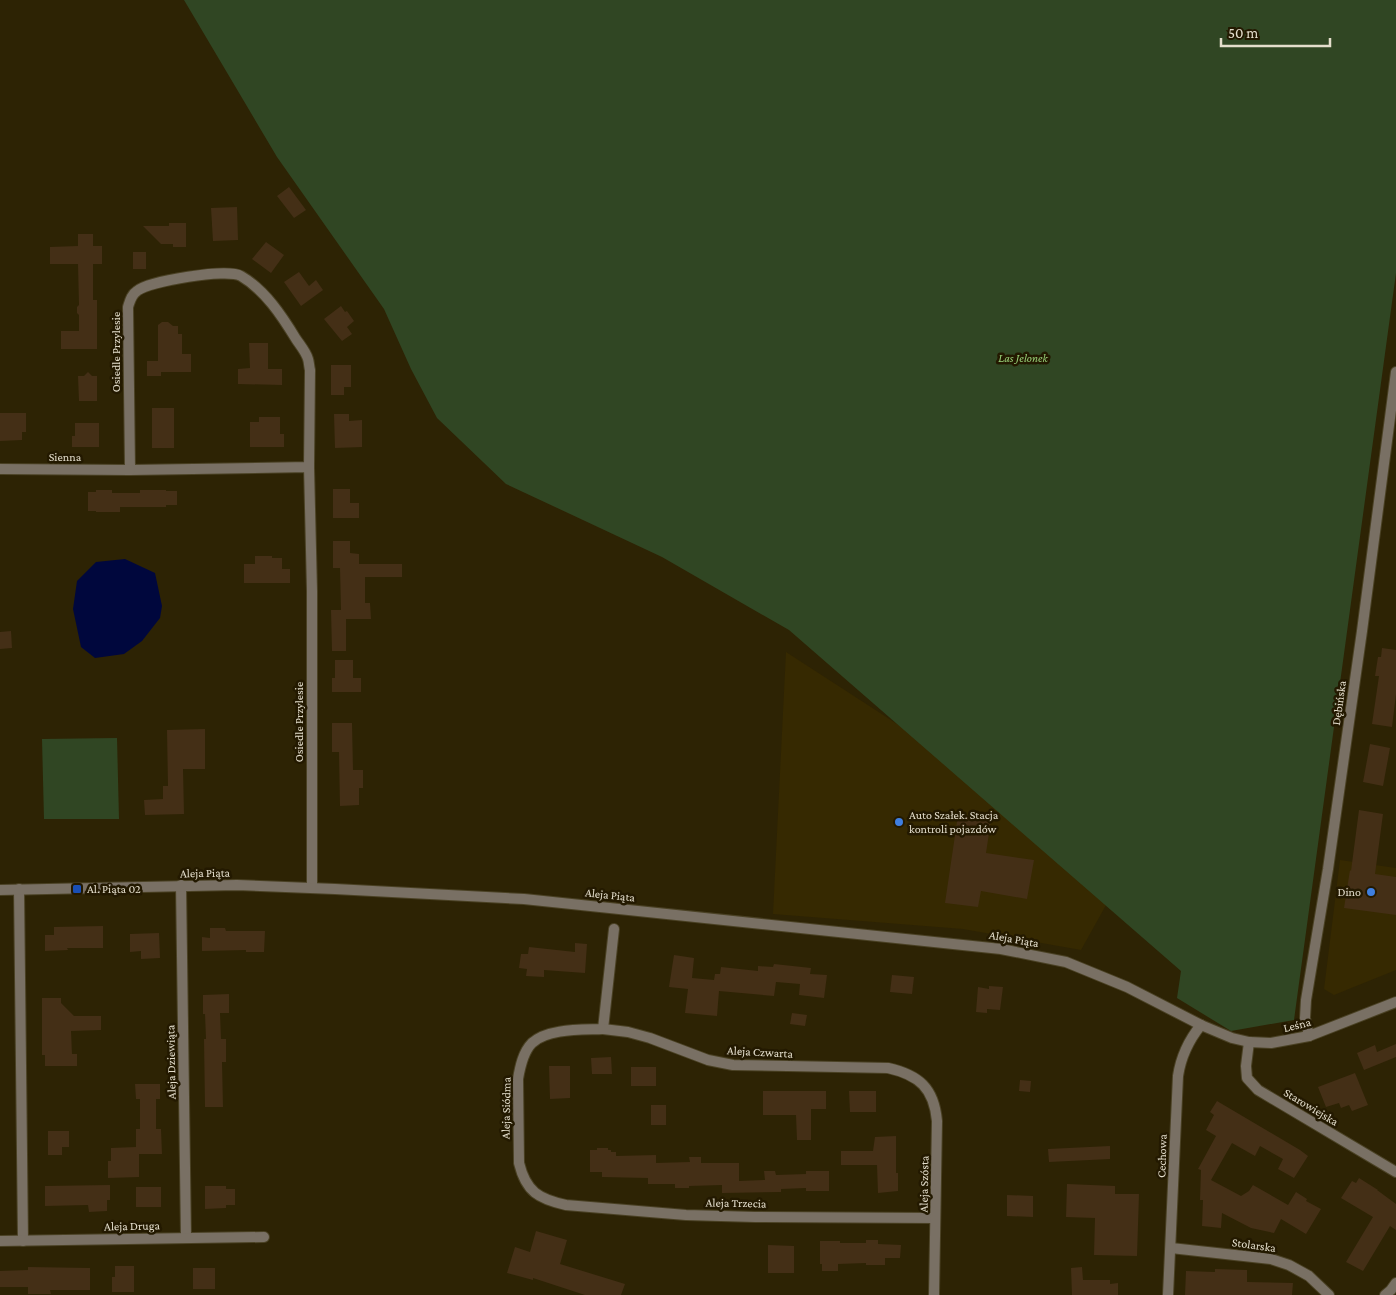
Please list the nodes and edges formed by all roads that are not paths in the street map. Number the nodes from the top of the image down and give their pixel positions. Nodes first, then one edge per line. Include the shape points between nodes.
1 (1396, 372) edge
2 (310, 467) junction
3 (0, 469) edge
4 (130, 470) junction
5 (181, 885) junction
6 (312, 888) junction
7 (19, 889) junction
8 (0, 890) edge
9 (614, 929) dead end
10 (1396, 1002) edge
11 (1201, 1025) junction
12 (603, 1029) junction
13 (1309, 1036) junction
14 (1249, 1042) junction
15 (918, 1080) joint
16 (1396, 1172) edge
17 (538, 1196) joint
18 (936, 1218) junction
19 (264, 1237) dead end
20 (186, 1238) junction
21 (0, 1241) edge
22 (23, 1241) junction
23 (1171, 1248) junction
24 (1396, 1283) edge
25 (1327, 1294) edge
26 (934, 1295) edge
27 (1168, 1295) edge
28 (1385, 1295) edge

1 - 13 street, Dębińska via 1331,850 1306,1000
2 - 4 street
2 - 4 street, Osiedle Przylesie via 308,359 283,317 267,298 241,276 226,273 190,276 148,286 131,297 128,307
2 - 6 street, Osiedle Przylesie
3 - 4 street, Sienna
5 - 6 street, Aleja Piąta
5 - 7 street, Aleja Piąta
5 - 20 street, Aleja Dziewiąta
6 - 11 street, Aleja Piąta via 524,899 1001,948 1066,962 1127,987
7 - 8 street, Aleja Piąta
7 - 22 street
9 - 12 street
10 - 13 street, Leśna
11 - 14 street, Leśna
11 - 23 street, Cechowa via 1187,1044 1180,1061
12 - 15 street, Aleja Czwarta via 635,1034 720,1063 888,1068
12 - 17 street, Aleja Siódma via 570,1030 541,1038 532,1043 522,1059 518,1079 519,1163 526,1181
13 - 14 street, Leśna via 1271,1044
14 - 16 street, Starowiejska via 1247,1078 1258,1090
15 - 18 street, Aleja Szósta via 933,1099 936,1109
17 - 18 street, Aleja Trzecia via 566,1205 686,1215
18 - 26 street, Aleja Szósta
19 - 20 street, Aleja Druga
20 - 22 street, Aleja Druga
21 - 22 street, Aleja Druga
23 - 25 street, Stolarska via 1271,1259 1309,1276
23 - 27 street, Cechowa
24 - 28 street

